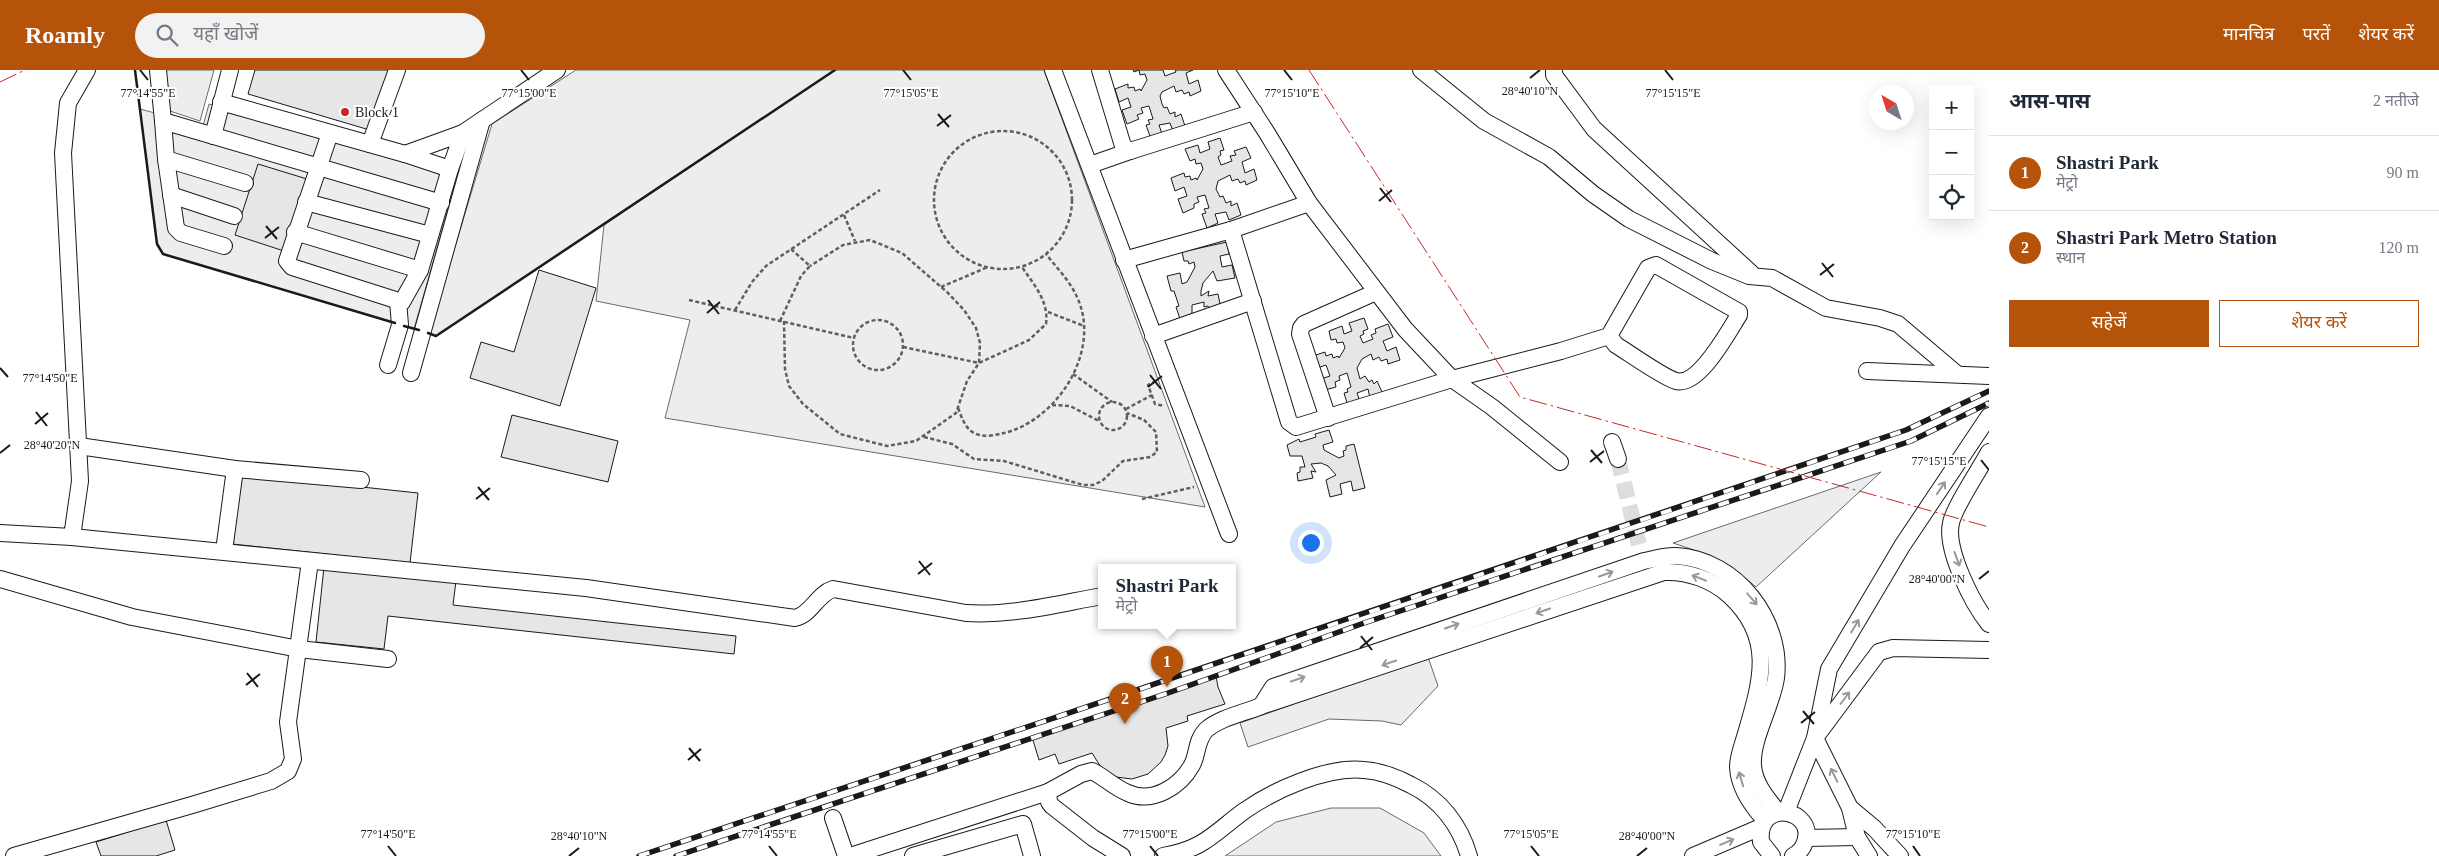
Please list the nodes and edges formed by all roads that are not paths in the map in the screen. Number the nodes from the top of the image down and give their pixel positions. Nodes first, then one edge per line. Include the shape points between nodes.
1 (88, 70) edge
2 (158, 70) edge
3 (230, 70) edge
4 (397, 70) edge
5 (557, 70) edge
6 (1053, 70) edge
7 (1100, 70) edge
8 (1226, 70) edge
9 (1422, 70) edge
10 (1554, 70) edge
11 (221, 102) junction
12 (1254, 112) junction
13 (482, 120) junction
14 (164, 121) junction
15 (330, 133) junction
16 (463, 133) junction
17 (213, 136) junction
18 (370, 144) junction
19 (1130, 150) junction
20 (406, 154) junction
21 (166, 159) junction
22 (1090, 165) junction
23 (319, 169) junction
24 (450, 169) junction
25 (245, 183) dead end
26 (171, 195) junction
27 (306, 202) junction
28 (441, 203) junction
29 (1309, 203) junction
30 (234, 216) dead end
31 (1231, 230) junction
32 (295, 232) junction
33 (430, 236) junction
34 (224, 246) dead end
35 (1124, 260) junction
36 (420, 270) junction
37 (1755, 276) junction
38 (1376, 292) junction
39 (398, 301) junction
40 (1253, 301) junction
41 (1153, 336) junction
42 (1609, 336) junction
43 (388, 365) dead end
44 (1867, 371) dead end
45 (411, 373) dead end
46 (1957, 374) junction
47 (1989, 376) edge
48 (1452, 379) junction
49 (1989, 416) edge
50 (1328, 418) junction
51 (1612, 442) dead end
52 (78, 446) junction
53 (1989, 452) edge
54 (1618, 459) tunnel mouth
55 (1560, 462) dead end
56 (235, 469) junction
57 (361, 480) dead end
58 (0, 533) edge
59 (1229, 534) dead end
60 (72, 537) junction
61 (224, 551) junction
62 (310, 561) junction
63 (0, 579) edge
64 (1098, 597) edge
65 (1989, 624) edge
66 (299, 649) junction
67 (1989, 650) edge
68 (388, 660) dead end
69 (1816, 738) junction
70 (1048, 792) junction
71 (1850, 808) junction
72 (833, 818) dead end
73 (1772, 818) junction
74 (1857, 837) junction
75 (1806, 838) junction
76 (14, 856) edge
77 (848, 856) edge
78 (913, 856) edge
79 (1032, 856) edge
80 (1122, 856) edge
81 (1162, 856) edge
82 (1468, 856) edge
83 (1693, 856) edge
84 (1772, 856) edge
85 (1793, 856) edge
86 (1869, 856) edge
87 (1900, 856) edge

1 - 52 street via 68,103 63,153
2 - 14 street
3 - 11 street
4 - 18 street
5 - 13 street
6 - 22 street
7 - 19 street via 1123,146
8 - 12 street
9 - 37 street via 1484,121 1549,157 1629,219 1712,261
10 - 37 street via 1554,75 1594,129
11 - 15 street
11 - 17 street
12 - 19 street
12 - 29 street
13 - 16 street
13 - 45 street
14 - 17 street
14 - 21 street
15 - 18 street
15 - 23 street
16 - 20 street
16 - 24 street
17 - 23 street
18 - 20 street
19 - 22 street
20 - 24 street
21 - 25 street
21 - 26 street
22 - 35 street
23 - 27 street
23 - 28 street
24 - 28 street
26 - 30 street
26 - 34 street via 174,224 178,231
27 - 32 street
27 - 33 street
28 - 33 street
29 - 31 street
29 - 38 street
31 - 35 street
31 - 40 street
32 - 36 street
32 - 39 street via 287,259 290,266
33 - 36 street
35 - 41 street
36 - 39 street via 406,297 402,302
37 - 46 street via 1772,278 1831,309 1898,324
38 - 48 street via 1405,329
38 - 50 street via 1301,328 1300,334
39 - 43 street via 400,325
40 - 41 street
40 - 50 street via 1289,422 1296,428
41 - 59 street
42 - 42 street via 1616,345 1676,381 1688,380 1698,374 1739,312 1656,265 1648,268
42 - 48 street
44 - 46 street
46 - 47 street
48 - 50 street
48 - 55 street
69 -> 49 street via 1829,669 1902,546
51 - 54 street
52 - 56 street
52 - 60 street via 80,481
53 -> 65 street via 1951,520 1948,536 1971,597
56 - 57 street
56 - 61 street
58 - 60 street
60 - 61 street
61 - 62 street
62 - 64 street via 586,588 795,618 802,617 821,596 833,589 986,614
62 - 66 street
63 - 66 street via 132,617
66 - 68 street
66 - 76 street via 288,722 293,758 292,765 281,777
69 -> 67 street via 1879,652 1893,648
71 -> 69 street
69 - 73 street
70 - 73 street via 1092,771 1128,794 1148,796 1164,792 1182,780 1205,731 1262,706 1273,687 1644,562 1678,556 1709,565 1741,586 1761,609 1773,636 1776,680 1753,767
70 - 77 street
70 - 80 street via 1052,806
71 - 74 street
71 - 87 street
72 - 77 street
73 - 75 street via 1799,818 1804,824
83 -> 73 street
73 - 84 street via 1761,842
74 - 75 street
74 - 86 street
75 - 85 street via 1801,850
78 - 79 street via 1023,824
81 - 82 street via 1181,853 1208,840 1256,803 1292,784 1345,771 1363,770 1393,777 1420,789 1449,816 1464,840

